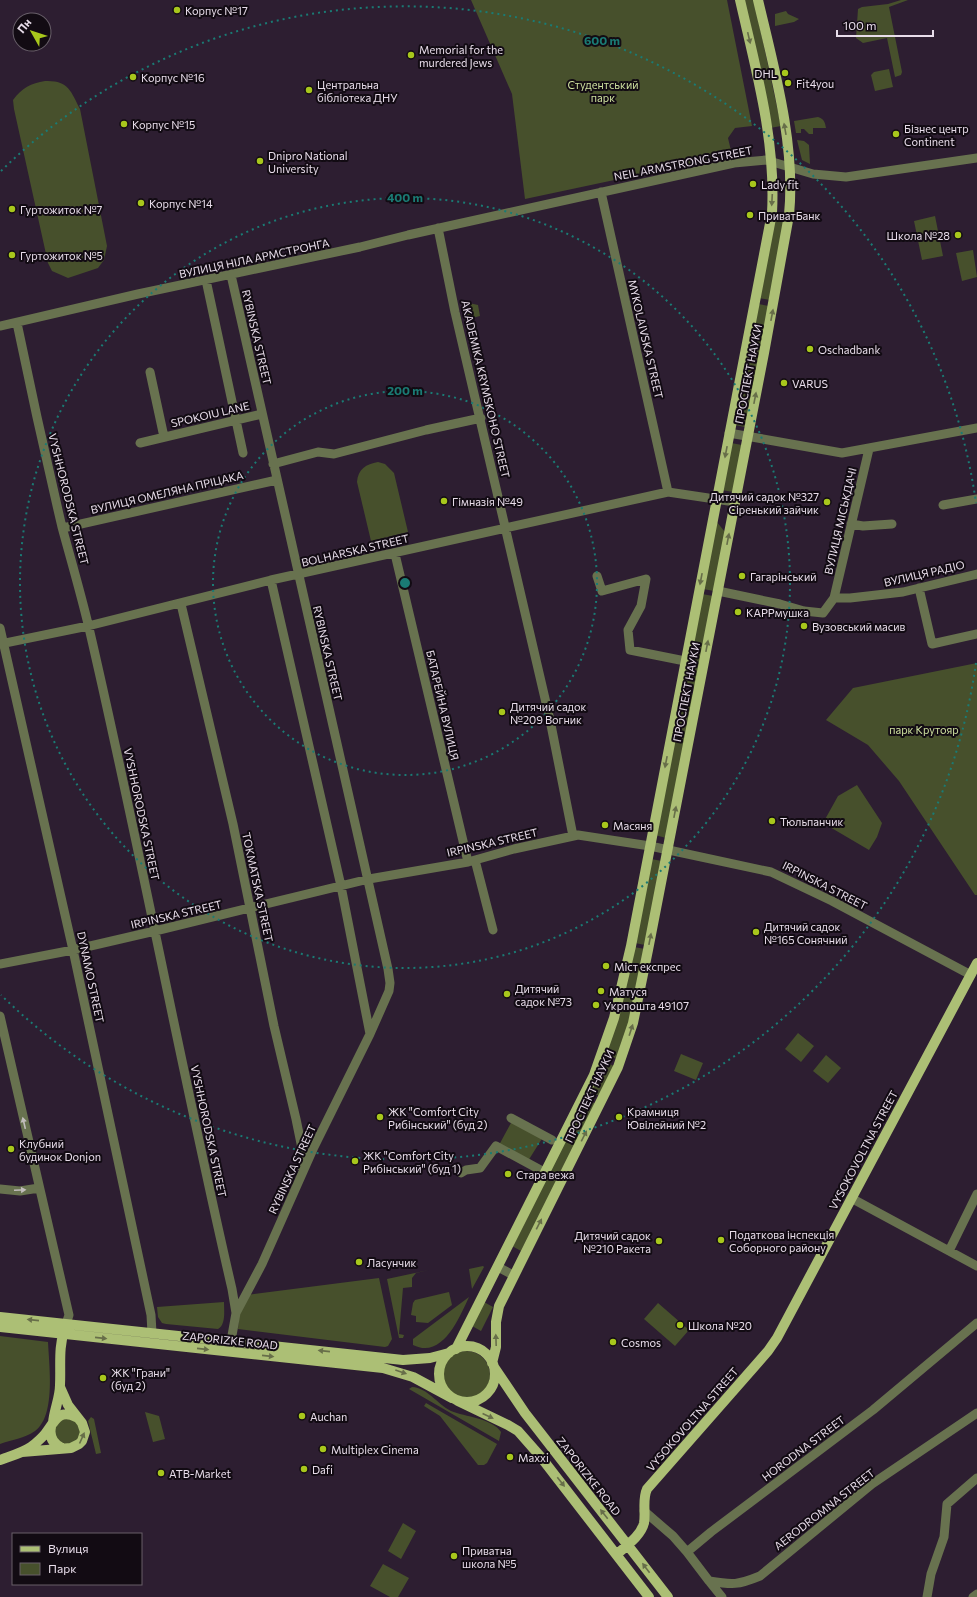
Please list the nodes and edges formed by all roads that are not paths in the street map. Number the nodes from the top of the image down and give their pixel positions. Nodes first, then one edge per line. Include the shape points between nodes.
1 (740, 0) edge
2 (758, 0) edge
3 (977, 158) edge
4 (772, 161) junction
5 (790, 167) junction
6 (601, 192) junction
7 (438, 228) junction
8 (231, 275) junction
9 (206, 280) junction
10 (17, 323) junction
11 (0, 326) edge
12 (150, 372) dead end
13 (262, 414) junction
14 (481, 418) junction
15 (236, 420) junction
16 (977, 428) edge
17 (729, 433) junction
18 (164, 437) junction
19 (748, 437) junction
20 (140, 443) dead end
21 (869, 449) junction
22 (243, 453) dead end
23 (273, 464) junction
24 (277, 480) junction
25 (668, 492) junction
26 (717, 499) junction
27 (977, 499) edge
28 (735, 502) junction
29 (942, 505) dead end
30 (851, 524) junction
31 (892, 524) dead end
32 (63, 528) junction
33 (506, 528) junction
34 (396, 554) junction
35 (977, 574) edge
36 (298, 576) junction
37 (597, 576) dead end
38 (271, 580) junction
39 (919, 588) junction
40 (718, 591) junction
41 (834, 598) junction
42 (182, 604) junction
43 (88, 626) junction
44 (0, 628) edge
45 (977, 634) edge
46 (2, 643) edge
47 (685, 661) junction
48 (573, 836) junction
49 (650, 846) junction
50 (667, 850) junction
51 (471, 861) junction
52 (369, 879) junction
53 (341, 886) junction
54 (251, 908) junction
55 (493, 930) dead end
56 (155, 931) junction
57 (73, 950) junction
58 (977, 963) edge
59 (0, 964) edge
60 (971, 975) junction
61 (0, 1016) edge
62 (370, 1034) junction
63 (510, 1118) dead end
64 (552, 1140) dead end
65 (461, 1173) dead end
66 (546, 1173) junction
67 (301, 1176) junction
68 (39, 1188) junction
69 (0, 1189) edge
70 (977, 1194) edge
71 (851, 1198) junction
72 (949, 1251) junction
73 (977, 1266) edge
74 (498, 1267) junction
75 (513, 1275) junction
76 (236, 1313) junction
77 (0, 1317) edge
78 (977, 1323) edge
79 (66, 1324) junction
80 (0, 1327) edge
81 (152, 1333) junction
82 (62, 1334) junction
83 (231, 1341) junction
84 (452, 1351) junction
85 (493, 1365) junction
86 (60, 1387) junction
87 (455, 1400) junction
88 (977, 1413) edge
89 (76, 1417) junction
90 (52, 1425) junction
91 (62, 1448) junction
92 (22, 1452) junction
93 (0, 1460) edge
94 (977, 1478) edge
95 (644, 1511) junction
96 (628, 1545) junction
97 (687, 1552) junction
98 (617, 1554) junction
99 (709, 1581) junction
100 (977, 1594) edge
101 (649, 1597) edge
102 (668, 1597) edge
103 (722, 1597) edge
104 (927, 1597) edge
105 (973, 1597) edge

1 -> 4 main road, ПРОСПЕКТ НАУКИ via 764,105
5 -> 2 main road, ПРОСПЕКТ НАУКИ via 782,113
3 - 5 street, NEIL ARMSTRONG STREET via 846,177 813,174
4 - 5 street, NEIL ARMSTRONG STREET
4 - 6 street, NEIL ARMSTRONG STREET via 734,163
4 -> 17 main road, ПРОСПЕКТ НАУКИ via 771,220
19 -> 5 main road, ПРОСПЕКТ НАУКИ via 789,215
6 - 7 street, NEIL ARMSTRONG STREET
6 - 25 street, MYKOLAIVSKA STREET
7 - 8 street, ВУЛИЦЯ НІЛА АРМСТРОНГА
7 - 14 street, AKADEMIKA KRYMSKOHO STREET
8 - 9 street, ВУЛИЦЯ НІЛА АРМСТРОНГА
8 - 13 street, RYBINSKA STREET
9 - 10 street, ВУЛИЦЯ НІЛА АРМСТРОНГА
9 - 15 street
10 - 11 street, ВУЛИЦЯ НІЛА АРМСТРОНГА
10 - 32 street, VYSHHORODSKA STREET
12 - 18 street, SPOKOIU LANE
13 - 15 street, SPOKOIU LANE
13 - 23 street, RYBINSKA STREET
14 - 23 street via 334,454 318,452
14 - 33 street, AKADEMIKA KRYMSKOHO STREET
15 - 18 street, SPOKOIU LANE
15 - 22 street
16 - 21 street
17 - 19 street
17 -> 26 main road, ПРОСПЕКТ НАУКИ
18 - 20 street, SPOKOIU LANE
19 - 21 street via 842,454
19 - 28 main road, ПРОСПЕКТ НАУКИ
21 - 30 street, ВУЛИЦЯ МІСЬКДАЧІ
23 - 24 street, RYBINSKA STREET
24 - 32 street, ВУЛИЦЯ ОМЕЛЯНА ПРІЦАКА
24 - 36 street, RYBINSKA STREET
25 - 26 street, BOLHARSKA STREET
25 - 33 street, BOLHARSKA STREET
26 - 28 street, BOLHARSKA STREET
26 -> 47 main road, ПРОСПЕКТ НАУКИ
27 - 29 street
40 -> 28 main road, ПРОСПЕКТ НАУКИ
30 - 31 street
30 - 41 street, ВУЛИЦЯ МІСЬКДАЧІ
32 - 43 street, VYSHHORODSKA STREET
33 - 34 street, BOLHARSKA STREET
33 - 48 street, AKADEMIKA KRYMSKOHO STREET via 550,720
34 - 36 street, BOLHARSKA STREET
34 - 51 street, БАТАРЕЙНА ВУЛИЦЯ
35 - 39 street, ВУЛИЦЯ РАДІО
36 - 38 street, BOLHARSKA STREET
36 - 52 street, RYBINSKA STREET
37 - 47 street via 602,591 646,579 641,606 628,630 630,650
38 - 42 street, BOLHARSKA STREET
38 - 53 street
39 - 41 street, ВУЛИЦЯ РАДІО via 888,594
39 - 45 street via 932,644
40 - 41 street via 823,613
50 -> 40 main road, ПРОСПЕКТ НАУКИ
42 - 43 street, BOLHARSKA STREET
42 - 54 street, TOKMATSKA STREET
43 - 46 street, BOLHARSKA STREET
43 - 56 street, VYSHHORODSKA STREET
44 - 46 street, DYNAMO STREET
46 - 57 street, DYNAMO STREET
47 -> 49 main road, ПРОСПЕКТ НАУКИ
48 - 49 street, IRPINSKA STREET
48 - 51 street, IRPINSKA STREET
49 - 50 street, IRPINSKA STREET
49 - 66 main road, ПРОСПЕКТ НАУКИ via 631,946 609,1035 594,1075
50 - 60 street, IRPINSKA STREET via 771,872 832,901
75 -> 50 main road, ПРОСПЕКТ НАУКИ via 621,1058 633,1023
51 - 52 street, IRPINSKA STREET
51 - 55 street, БАТАРЕЙНА ВУЛИЦЯ
52 - 53 street, IRPINSKA STREET
52 - 62 street, RYBINSKA STREET via 390,983
53 - 54 street, IRPINSKA STREET
53 - 62 street
54 - 56 street, IRPINSKA STREET
54 - 67 street, TOKMATSKA STREET via 304,1158
56 - 57 street, IRPINSKA STREET
56 - 76 street, VYSHHORODSKA STREET via 190,1106
57 - 59 street, IRPINSKA STREET
57 - 81 street, DYNAMO STREET via 151,1315
58 - 60 main road, VYSOKOVOLTNA STREET
60 - 71 main road, VYSOKOVOLTNA STREET
68 -> 61 street
62 - 67 street, RYBINSKA STREET
63 - 64 street
65 - 66 street via 480,1168 496,1146
66 - 74 main road, ПРОСПЕКТ НАУКИ
67 - 76 street, RYBINSKA STREET via 262,1264
69 -> 68 street via 20,1191
68 - 79 street via 69,1315
70 - 72 street
71 - 72 street
71 - 95 main road, VYSOKOVOLTNA STREET via 777,1338 647,1489
72 - 73 street
74 - 75 street
74 - 84 main road, ПРОСПЕКТ НАУКИ
85 -> 75 main road, ПРОСПЕКТ НАУКИ via 497,1311
76 - 83 street
79 -> 77 main road, ZAPORIZKE ROAD
78 - 97 street, HORODNA STREET via 873,1410
79 - 81 main road, ZAPORIZKE ROAD
79 - 82 main road
80 - 82 main road, ZAPORIZKE ROAD
81 - 83 main road, ZAPORIZKE ROAD
82 - 86 main road
82 -> 87 main road, ZAPORIZKE ROAD via 383,1368 413,1377
84 -> 83 main road, ZAPORIZKE ROAD via 430,1358 403,1360
84 - 85 main road via 463,1347 477,1348
84 - 87 main road via 441,1364 439,1380 442,1387
85 - 87 main road via 494,1380 482,1398 474,1401
96 -> 85 main road, ZAPORIZKE ROAD via 526,1413
86 - 89 main road
86 - 90 main road
87 -> 98 main road, ZAPORIZKE ROAD via 508,1425 525,1437
88 - 99 street, AERODROMNA STREET via 872,1484 760,1576 742,1583
89 - 90 main road via 69,1414 61,1416
91 -> 89 main road via 71,1448 82,1441 85,1432
90 - 91 main road via 50,1434 53,1441
90 - 92 main road via 38,1441
91 - 92 main road
92 - 93 main road
94 - 104 street via 947,1504 944,1537 931,1574
95 - 96 main road, VYSOKOVOLTNA STREET via 641,1531
95 - 97 street
96 - 98 main road, VYSOKOVOLTNA STREET
102 -> 96 main road, ZAPORIZKE ROAD
97 - 99 street
98 - 101 main road, ZAPORIZKE ROAD
99 - 103 street
100 - 105 street

